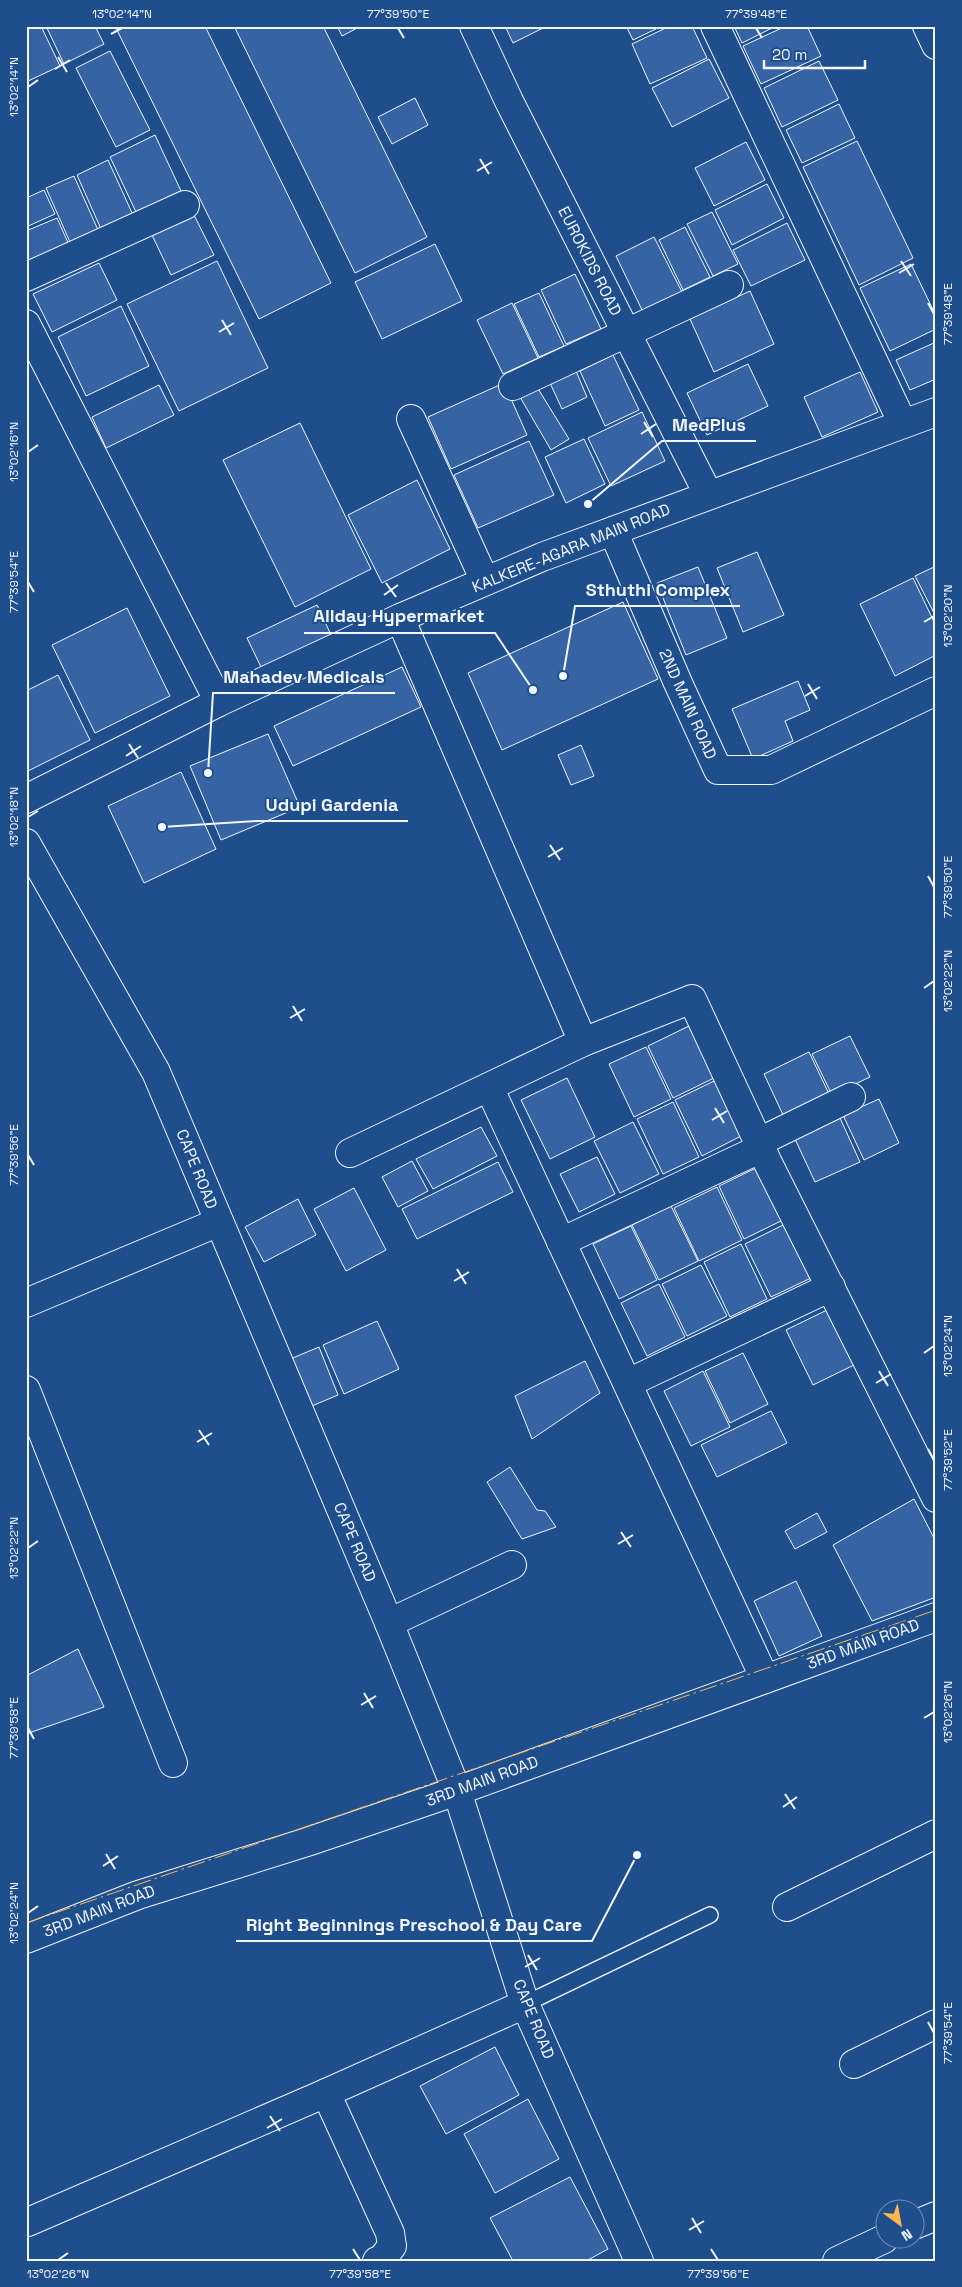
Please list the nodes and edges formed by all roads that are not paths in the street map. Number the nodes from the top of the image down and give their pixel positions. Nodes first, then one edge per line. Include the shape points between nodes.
1 (474, 26) edge
2 (715, 26) edge
3 (927, 26) edge
4 (936, 45) edge
5 (185, 205) dead end
6 (26, 277) edge
7 (729, 285) dead end
8 (26, 324) edge
9 (627, 333) junction
10 (514, 386) dead end
11 (936, 412) edge
12 (412, 419) dead end
13 (903, 424) junction
14 (708, 494) junction
15 (613, 531) junction
16 (485, 581) junction
17 (400, 618) junction
18 (936, 691) edge
19 (218, 702) junction
20 (26, 799) edge
21 (26, 843) edge
22 (583, 1042) junction
23 (489, 1087) junction
24 (851, 1097) dead end
25 (761, 1145) junction
26 (350, 1153) dead end
27 (219, 1222) junction
28 (561, 1242) junction
29 (831, 1287) junction
30 (26, 1302) edge
31 (628, 1383) junction
32 (26, 1390) edge
33 (936, 1498) edge
34 (512, 1565) dead end
35 (936, 1617) edge
36 (390, 1623) junction
37 (765, 1679) junction
38 (173, 1763) dead end
39 (457, 1791) junction
40 (936, 1834) edge
41 (787, 1907) dead end
42 (710, 1915) dead end
43 (26, 1939) edge
44 (526, 2004) junction
45 (936, 2024) edge
46 (854, 2064) dead end
47 (326, 2093) junction
48 (936, 2216) edge
49 (924, 2221) edge
50 (28, 2222) dead end
51 (874, 2244) edge
52 (377, 2261) edge
53 (639, 2261) edge
54 (837, 2261) edge

1 - 9 street, EUROKIDS ROAD
2 - 13 street
3 - 4 street
5 - 6 street
7 - 9 street
8 - 19 street
9 - 10 street
9 - 14 street, EUROKIDS ROAD
11 - 13 street, KALKERE-AGARA MAIN ROAD
12 - 16 street
13 - 14 street, KALKERE-AGARA MAIN ROAD
14 - 15 street, KALKERE-AGARA MAIN ROAD
15 - 16 street, KALKERE-AGARA MAIN ROAD
15 - 18 street, 2ND MAIN ROAD via 718,770 771,770
16 - 17 street, KALKERE-AGARA MAIN ROAD
17 - 19 street, KALKERE-AGARA MAIN ROAD
17 - 22 street
19 - 20 street, KALKERE-AGARA MAIN ROAD
21 - 27 street, CAPE ROAD via 156,1072
22 - 23 street
22 - 25 street via 692,999
23 - 26 street
23 - 28 street
24 - 25 street
25 - 28 street
25 - 29 street
27 - 30 street
27 - 36 street, CAPE ROAD
28 - 31 street
29 - 31 street
29 - 33 street
31 - 37 street
32 - 38 street
34 - 36 street
35 - 37 street, 3RD MAIN ROAD
36 - 39 street, CAPE ROAD
37 - 39 street, 3RD MAIN ROAD
39 - 43 street, 3RD MAIN ROAD via 138,1895
39 - 44 street, CAPE ROAD
40 - 41 street
42 - 44 lane
44 - 47 street
44 - 53 street, CAPE ROAD
45 - 46 street
47 - 50 street
47 - 52 street via 390,2233 392,2246
48 - 49 street
51 - 54 street

